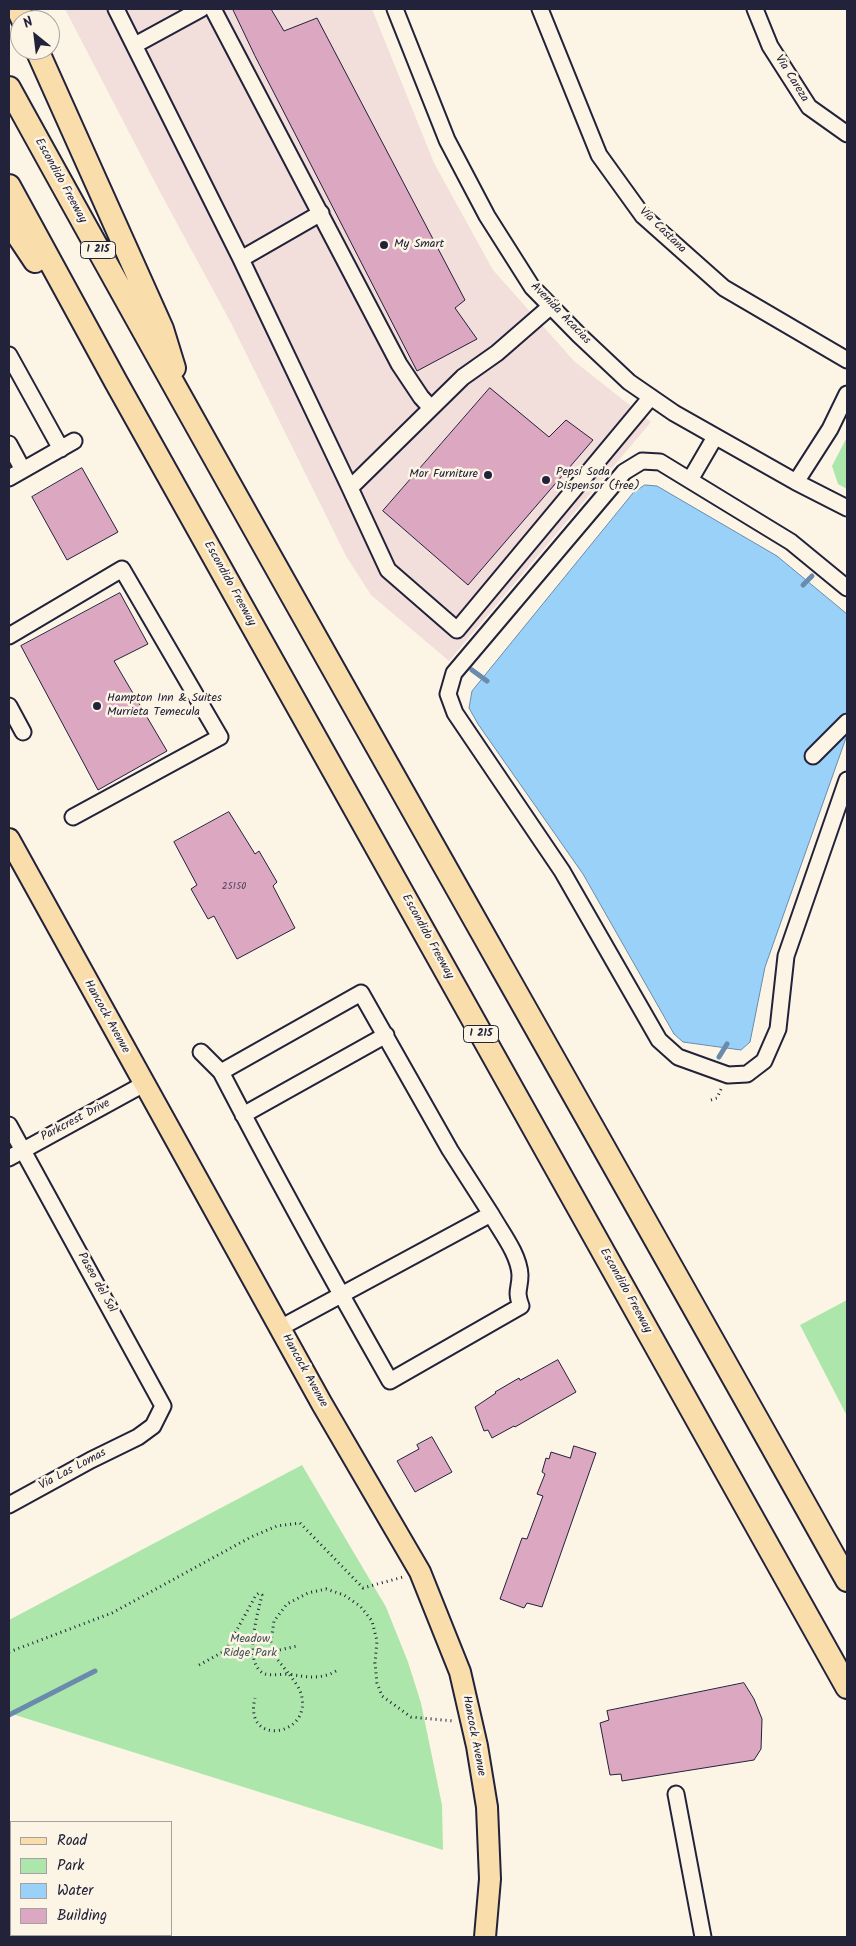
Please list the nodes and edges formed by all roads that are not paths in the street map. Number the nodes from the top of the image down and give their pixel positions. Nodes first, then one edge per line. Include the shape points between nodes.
1 (116, 9) edge
2 (201, 9) edge
3 (213, 9) edge
4 (395, 9) edge
5 (540, 9) edge
6 (754, 9) edge
7 (135, 45) junction
8 (41, 60) edge
9 (9, 88) edge
10 (847, 134) edge
11 (9, 186) edge
12 (321, 213) junction
13 (9, 222) edge
14 (241, 259) junction
15 (551, 306) junction
16 (9, 355) edge
17 (847, 360) edge
18 (116, 382) junction
19 (847, 394) edge
20 (651, 397) junction
21 (431, 408) junction
22 (187, 412) junction
23 (715, 438) junction
24 (9, 444) edge
25 (23, 470) junction
26 (9, 478) edge
27 (690, 480) junction
28 (796, 482) junction
29 (350, 488) junction
30 (847, 508) edge
31 (847, 588) edge
32 (9, 636) edge
33 (9, 706) edge
34 (847, 722) edge
35 (23, 732) dead end
36 (813, 756) dead end
37 (847, 780) edge
38 (73, 817) dead end
39 (9, 839) edge
40 (386, 1036) junction
41 (201, 1052) dead end
42 (221, 1072) junction
43 (144, 1084) junction
44 (243, 1115) junction
45 (9, 1125) edge
46 (22, 1150) junction
47 (9, 1158) edge
48 (491, 1214) junction
49 (341, 1295) junction
50 (280, 1328) junction
51 (138, 1437) joint
52 (9, 1505) edge
53 (847, 1580) edge
54 (847, 1687) edge
55 (676, 1794) dead end
56 (485, 1937) edge
57 (703, 1937) edge

1 - 7 street
2 - 7 street
3 - 12 street
4 - 15 street, Avenida Acacias via 447,140 487,216 532,287
5 - 17 street, Via Castana via 599,155 643,216 724,288
6 - 10 street, Via Careza via 770,46 809,107
7 - 14 street
8 - 22 highway via 162,329
9 - 22 highway, Escondido Freeway / I 215
11 - 18 highway, Escondido Freeway / I 215
12 - 14 street
12 - 21 street via 399,364
13 - 18 highway
14 - 29 street
15 - 20 street, Avenida Acacias via 629,382
15 - 21 street
16 - 25 street via 67,445
18 - 54 highway, Escondido Freeway / I 215
19 - 28 street via 830,429
20 - 23 street, Avenida Acacias
20 - 29 street via 457,630 388,570
21 - 29 street
22 - 53 highway, Escondido Freeway / I 215 via 599,1136
23 - 27 street
23 - 28 street, Avenida Acacias
24 - 25 street
25 - 26 street
27 - 31 street via 791,542
27 - 37 street via 660,462 642,461 624,472 454,674 448,694 455,713 562,871 659,1040 678,1057 728,1075 747,1074 764,1061 778,1029 786,956
28 - 30 street, Avenida Acacias
32 - 38 street via 122,568 220,737
33 - 35 street
34 - 36 street
39 - 43 main road, Hancock Avenue
40 - 42 street via 361,992
40 - 44 street
40 - 48 street via 450,1150
41 - 42 street
42 - 44 street
43 - 46 street, Parkcrest Drive
43 - 50 main road, Hancock Avenue
44 - 49 street
45 - 46 street, Paseo del Sol
46 - 47 street, Parkcrest Drive
46 - 51 street, Paseo del Sol via 163,1406 153,1426
48 - 49 street
48 - 49 street via 515,1256 520,1274 517,1294 521,1306 390,1381
49 - 50 street
50 - 56 main road, Hancock Avenue via 420,1572 460,1672 486,1807 490,1879
51 - 52 street, Via Las Lomas
55 - 57 street

